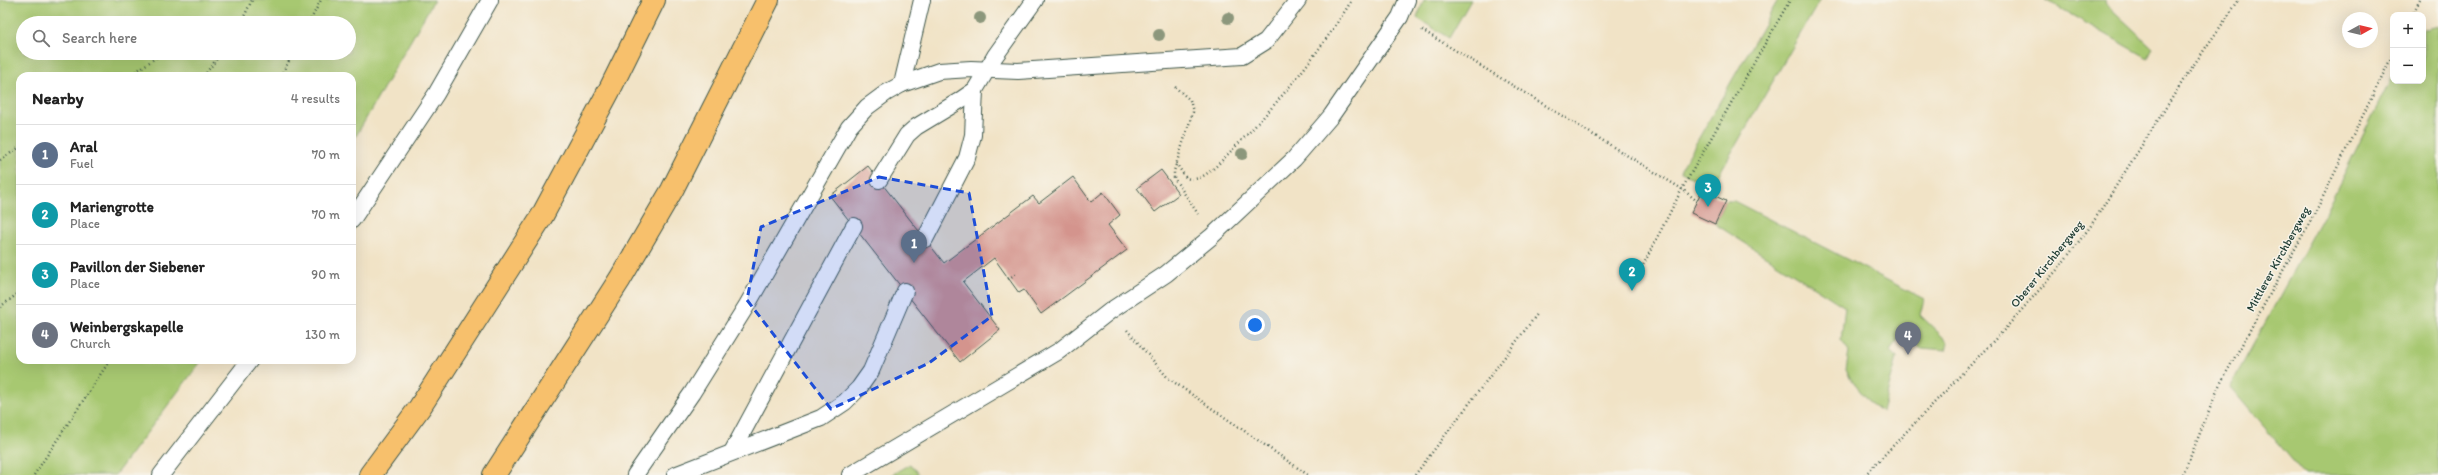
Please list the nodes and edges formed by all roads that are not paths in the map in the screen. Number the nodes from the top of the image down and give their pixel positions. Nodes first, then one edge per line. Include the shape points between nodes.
1 (490, 0) edge
2 (654, 0) edge
3 (768, 0) edge
4 (922, 0) edge
5 (1035, 0) edge
6 (1298, 0) edge
7 (1407, 0) edge
8 (986, 70) junction
9 (902, 84) junction
10 (975, 90) junction
11 (879, 180) dead end
12 (356, 214) edge
13 (854, 226) dead end
14 (925, 239) dead end
15 (905, 291) dead end
16 (247, 364) edge
17 (732, 452) junction
18 (698, 471) edge
19 (161, 475) edge
20 (370, 475) edge
21 (494, 475) edge
22 (635, 475) edge
23 (675, 475) edge
24 (850, 475) edge

1 - 12 lane via 436,94
2 - 20 highway via 542,216 420,407
3 - 21 highway via 672,190 620,279
4 - 9 lane
5 - 8 lane
6 - 8 lane via 1277,29 1250,52 1232,58 1018,71
7 - 24 lane via 1400,17 1331,116 1294,159 1211,237 1166,274 1110,311 1059,351
8 - 9 lane via 939,71
8 - 10 lane
9 - 22 lane via 867,107 849,127 747,305 692,393
10 - 11 lane via 907,135
10 - 14 lane via 973,135 967,158
13 - 17 lane
15 - 17 lane via 872,370 845,402 821,418
16 - 19 lane
17 - 18 lane
18 - 23 lane

